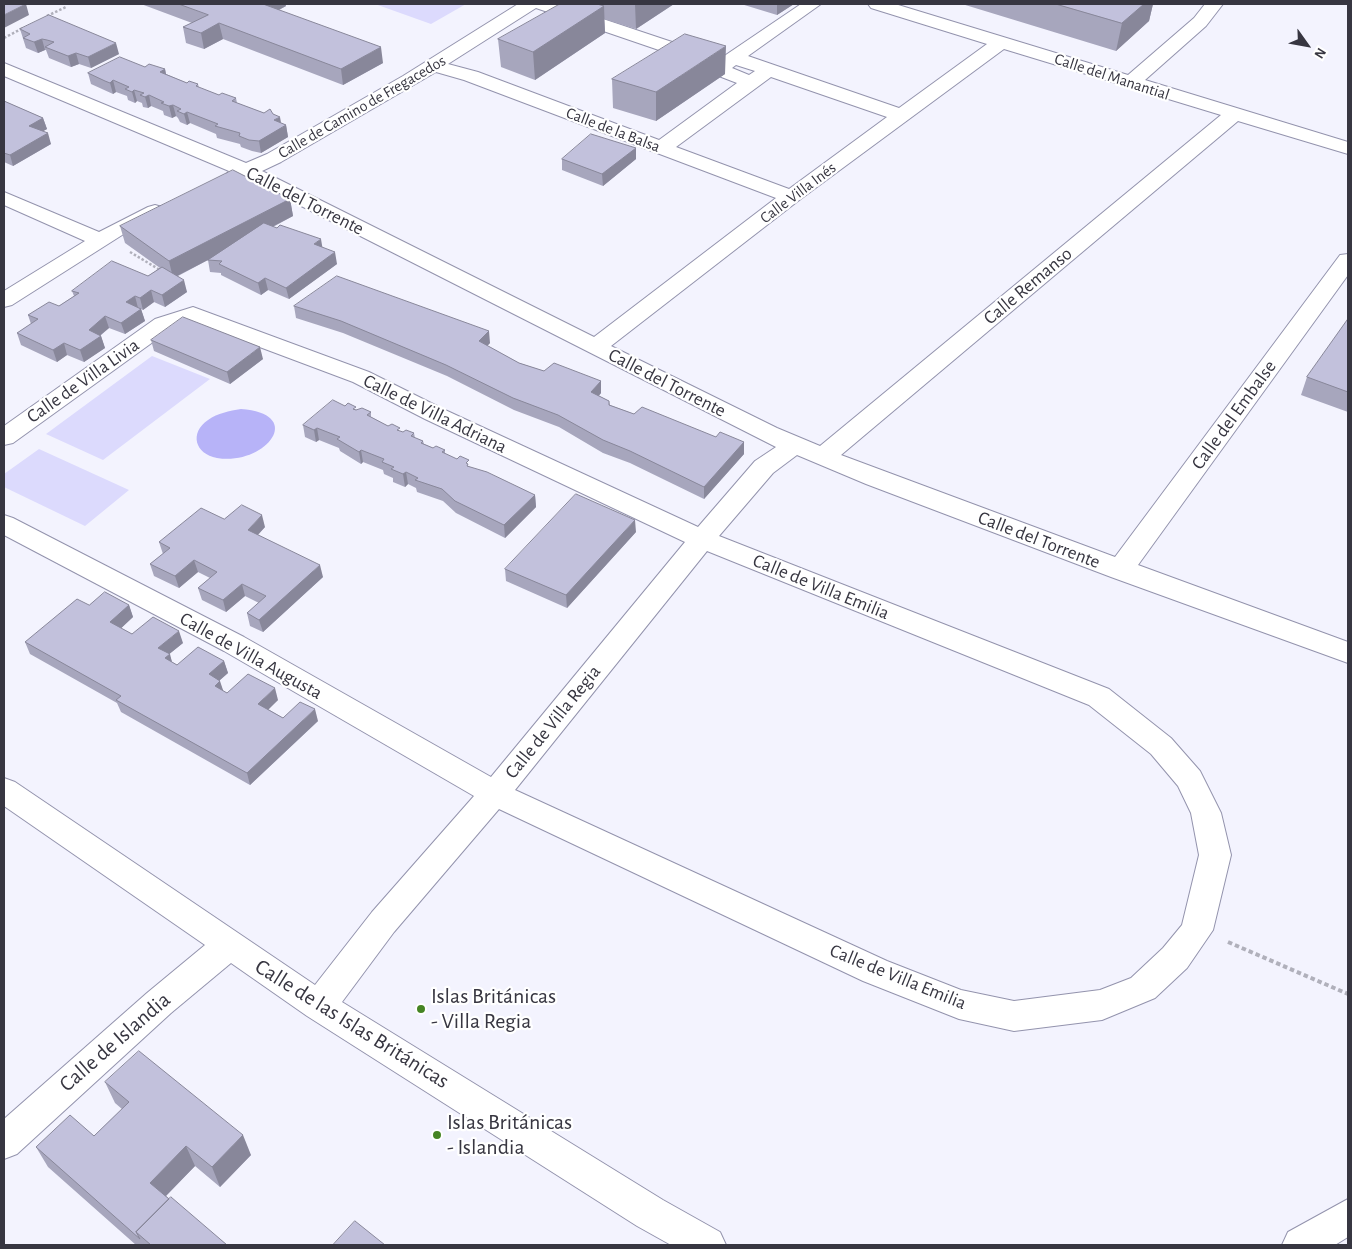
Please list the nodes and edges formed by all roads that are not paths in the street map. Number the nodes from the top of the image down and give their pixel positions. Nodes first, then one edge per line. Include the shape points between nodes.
1 (530, 4) edge
2 (542, 4) edge
3 (812, 4) edge
4 (877, 4) edge
5 (1214, 4) edge
6 (1001, 42) junction
7 (729, 61) junction
8 (433, 65) junction
9 (4, 69) edge
10 (769, 70) junction
11 (751, 82) junction
12 (1131, 82) junction
13 (1234, 114) junction
14 (902, 116) junction
15 (660, 148) junction
16 (1348, 148) edge
17 (247, 171) junction
18 (217, 183) edge
19 (791, 197) junction
20 (4, 198) edge
21 (174, 202) edge
22 (101, 240) junction
23 (1348, 260) edge
24 (4, 300) edge
25 (162, 324) joint
26 (596, 346) junction
27 (4, 437) edge
28 (795, 444) junction
29 (823, 457) junction
30 (4, 524) edge
31 (702, 539) junction
32 (1120, 570) junction
33 (1348, 653) edge
34 (4, 790) edge
35 (494, 794) junction
36 (229, 945) junction
37 (319, 1006) junction
38 (4, 1142) edge
39 (1348, 1218) edge
40 (700, 1243) edge
41 (1301, 1245) edge

1 - 8 street, Calle de Camino de Fregacedos
2 - 7 street
3 - 7 street
4 - 6 street, Calle del Manantial
5 - 12 street via 1200,22
6 - 12 street, Calle del Manantial
6 - 14 street, Calle Villa Inés
7 - 10 street
7 - 11 street via 718,69
8 - 15 street, Calle de la Balsa via 471,76
8 - 17 street, Calle de Camino de Fregacedos
9 - 17 street, Calle del Torrente
10 - 11 street
10 - 14 street
11 - 15 street
12 - 13 street, Calle del Manantial
13 - 16 street, Calle del Manantial
13 - 29 street, Calle Remanso
14 - 19 street, Calle Villa Inés
15 - 19 street, Calle de la Balsa
17 - 18 street, Calle de Camino de Fregacedos
17 - 26 street, Calle del Torrente
19 - 26 street, Calle Villa Inés
20 - 22 street
21 - 22 street
22 - 24 street
23 - 32 street, Calle del Embalse
25 - 27 street, Calle de Villa Livia
25 - 31 street, Calle de Villa Adriana via 193,314 361,378
26 - 28 street, Calle del Torrente via 768,434
28 - 29 street, Calle del Torrente
28 - 31 street, Calle de Villa Regia via 764,468
29 - 32 street, Calle del Torrente
30 - 35 street, Calle de Villa Augusta via 234,644
31 - 35 street, Calle de Villa Regia
31 - 35 street, Calle de Villa Emilia via 1099,697 1154,740 1189,779 1206,813 1215,855 1197,930 1175,958 1144,988 1102,1005 1014,1016 959,1004 875,972
32 - 33 street, Calle del Torrente
34 - 36 street, Calle de las Islas Británicas
35 - 37 street, Calle de Villa Regia via 383,922
36 - 37 street, Calle de las Islas Británicas
36 - 38 street, Calle de Islandia
37 - 40 street, Calle de las Islas Británicas
39 - 41 street

